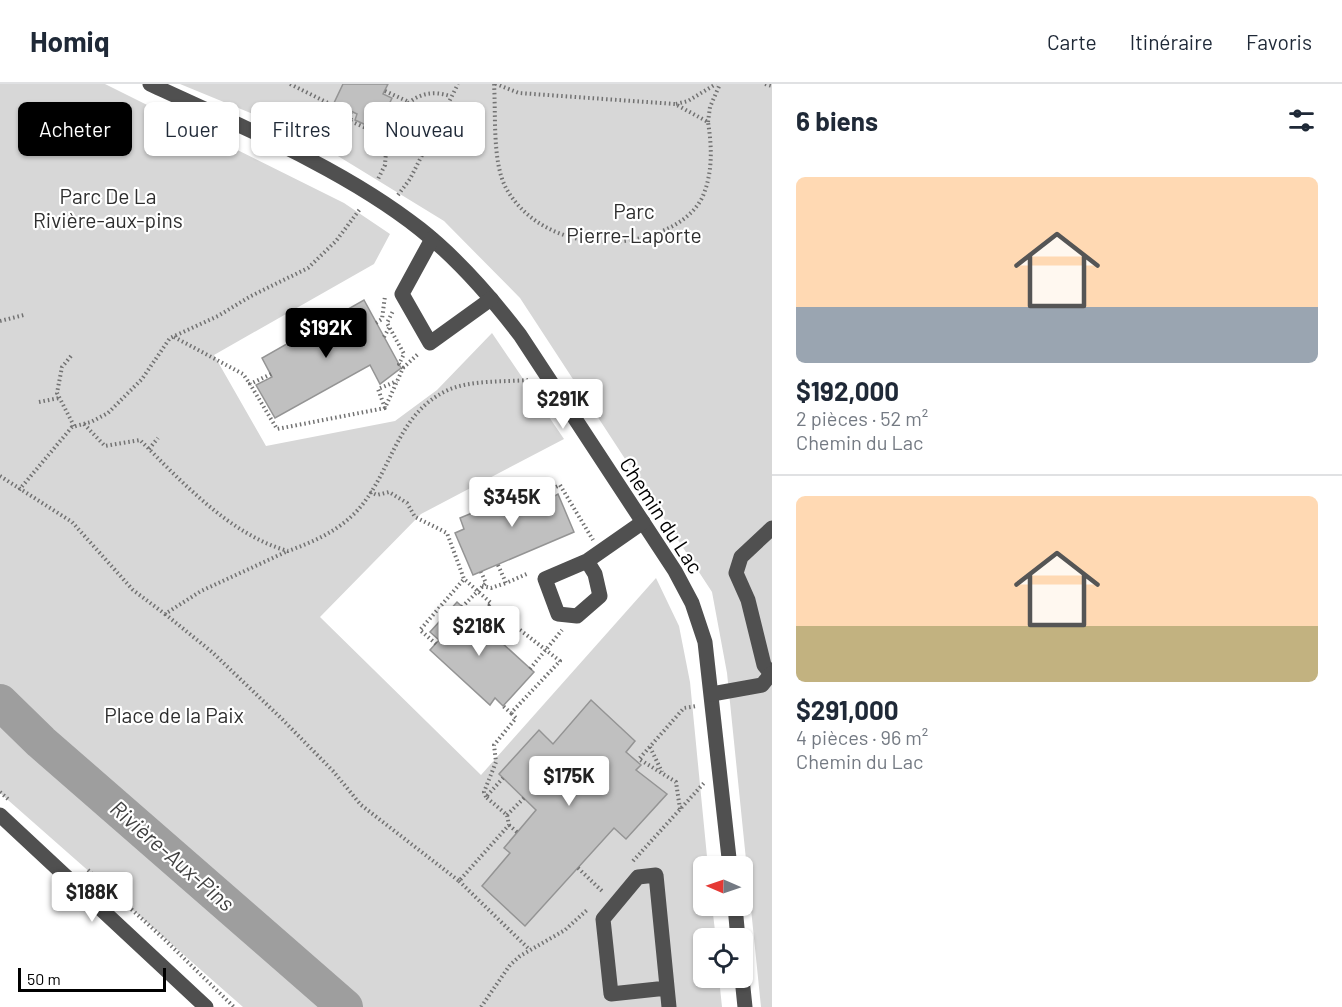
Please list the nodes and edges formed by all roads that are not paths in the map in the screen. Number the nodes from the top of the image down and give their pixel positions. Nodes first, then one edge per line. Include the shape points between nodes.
1 (150, 84) edge
2 (432, 239) junction
3 (491, 299) junction
4 (643, 522) junction
5 (772, 528) edge
6 (587, 561) junction
7 (772, 675) edge
8 (712, 694) junction
9 (0, 815) edge
10 (729, 856) edge
11 (667, 988) junction
12 (743, 988) edge
13 (206, 1007) edge
14 (669, 1007) edge
15 (745, 1007) edge

1 - 2 street, Chemin du Lac via 330,172 389,207
2 - 3 street, Chemin du Lac
2 - 3 street via 402,294 430,343
3 - 4 street, Chemin du Lac via 537,361
4 - 6 street
4 - 8 street, Chemin du Lac via 692,603 705,642
5 - 7 street via 741,557 736,573 748,600 764,665
6 - 6 street via 545,579 558,614 574,616 600,596 595,573
7 - 8 street via 762,685
8 - 10 street, Chemin du Lac
9 - 13 street
11 - 11 street via 656,875 638,877 603,919 611,994
11 - 14 street
12 - 15 street

